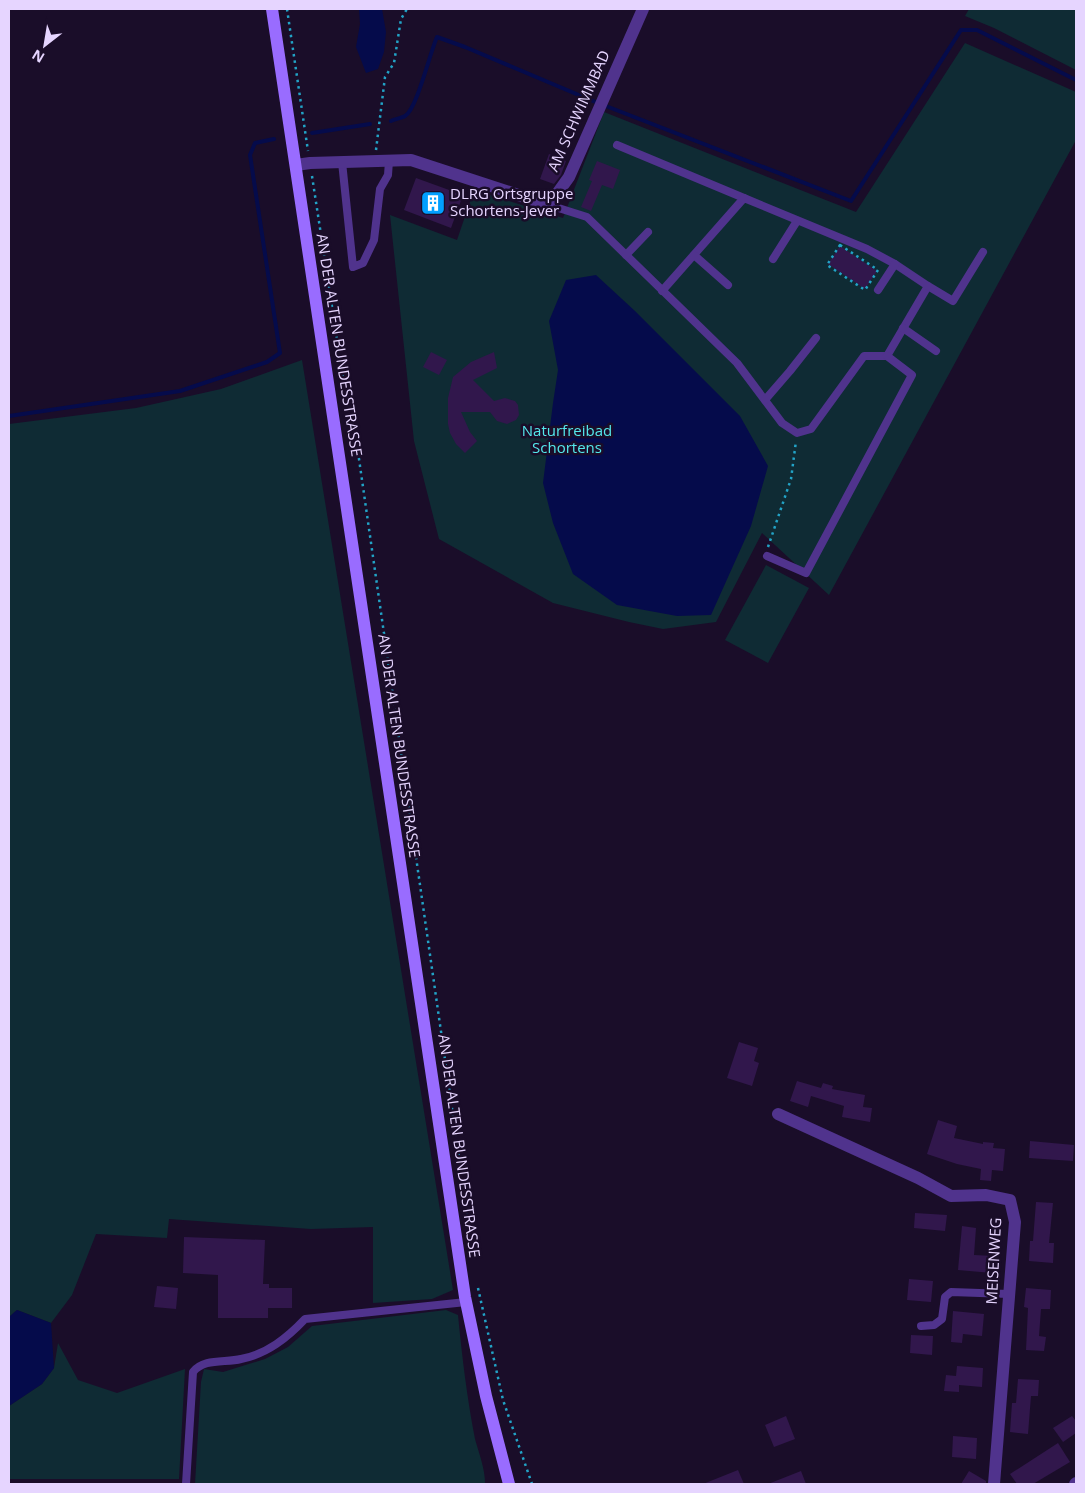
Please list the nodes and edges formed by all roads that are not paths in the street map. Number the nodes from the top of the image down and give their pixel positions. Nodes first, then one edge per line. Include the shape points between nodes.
1 (272, 9) edge
2 (642, 9) edge
3 (617, 146) dead end
4 (390, 161) junction
5 (342, 162) junction
6 (296, 165) junction
7 (744, 198) junction
8 (549, 205) junction
9 (797, 221) junction
10 (648, 232) dead end
11 (983, 252) dead end
12 (626, 255) junction
13 (694, 255) junction
14 (773, 259) dead end
15 (895, 264) junction
16 (728, 284) dead end
17 (928, 286) junction
18 (878, 290) dead end
19 (662, 291) junction
20 (903, 328) junction
21 (816, 338) dead end
22 (936, 351) dead end
23 (887, 356) junction
24 (765, 400) junction
25 (767, 556) road end
26 (778, 1114) dead end
27 (1009, 1294) junction
28 (466, 1302) junction
29 (921, 1326) dead end
30 (186, 1484) edge
31 (509, 1484) edge
32 (994, 1484) edge

1 - 6 street, AN DER ALTEN BUNDESSTRASSE
2 - 8 street, AM SCHWIMMBAD via 569,177
3 - 7 lane
4 - 5 street
4 - 5 lane via 388,175 380,189 374,240 363,263 352,267
4 - 8 street via 411,160
5 - 6 street
6 - 28 street, AN DER ALTEN BUNDESSTRASSE
7 - 9 lane
7 - 13 lane
8 - 12 lane via 587,217
9 - 14 lane
9 - 15 lane
10 - 12 lane
11 - 17 lane via 953,301
12 - 19 lane
13 - 16 lane
13 - 19 lane
15 - 17 lane
15 - 18 lane
17 - 20 lane
19 - 24 lane via 737,363
20 - 22 lane
20 - 23 lane
21 - 24 lane
23 - 24 lane via 864,356 811,429 797,433 782,423
23 - 25 lane via 912,375 806,573
26 - 27 street, MEISENWEG via 951,1196 986,1195 1010,1200 1015,1222
27 - 29 lane via 951,1292 945,1297 942,1320 934,1325
27 - 32 street, MEISENWEG
28 - 30 lane via 305,1319 274,1346 241,1359 197,1367 194,1372
28 - 31 street, AN DER ALTEN BUNDESSTRASSE

